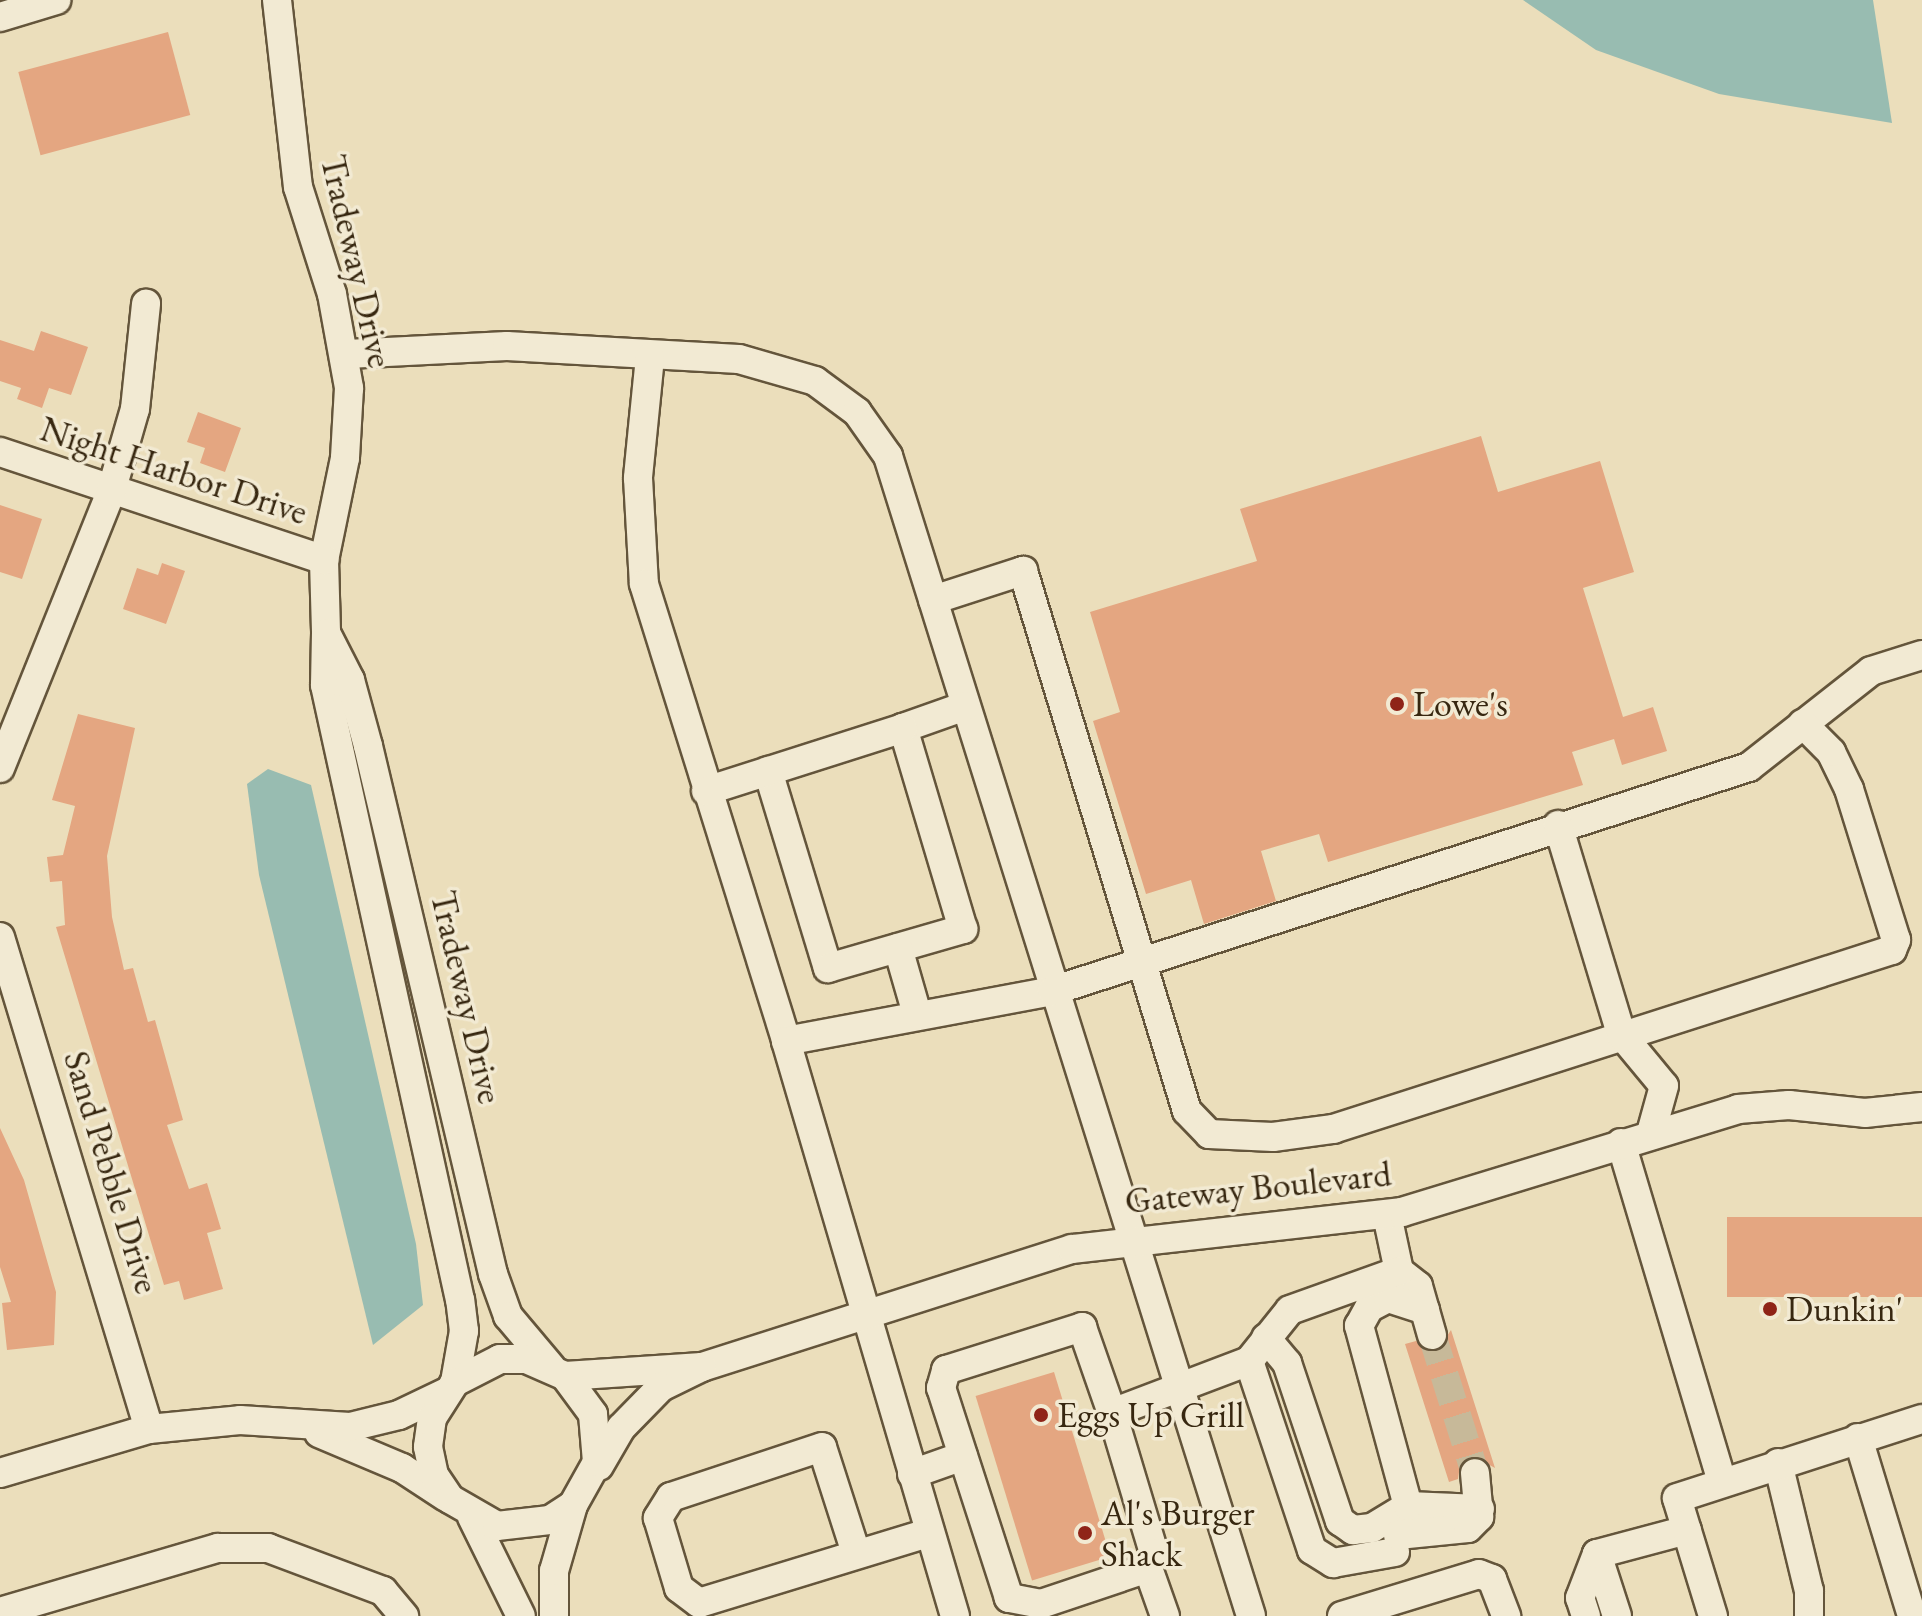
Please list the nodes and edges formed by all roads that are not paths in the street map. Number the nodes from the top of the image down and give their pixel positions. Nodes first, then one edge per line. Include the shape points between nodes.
1 (56, 0) edge
2 (277, 0) edge
3 (0, 17) edge
4 (146, 304) dead end
5 (347, 354) junction
6 (650, 357) junction
7 (0, 452) edge
8 (111, 492) junction
9 (324, 560) junction
10 (933, 600) junction
11 (326, 633) junction
12 (1922, 655) edge
13 (965, 706) junction
14 (1803, 724) junction
15 (903, 728) junction
16 (0, 768) edge
17 (768, 771) junction
18 (706, 791) junction
19 (1558, 825) junction
20 (0, 937) edge
21 (898, 948) junction
22 (1140, 963) junction
23 (1052, 991) junction
24 (917, 1014) junction
25 (1621, 1034) junction
26 (786, 1041) junction
27 (1922, 1107) edge
28 (1651, 1133) junction
29 (1621, 1143) junction
30 (1387, 1215) junction
31 (1129, 1238) junction
32 (1399, 1271) junction
33 (864, 1315) junction
34 (1266, 1338) junction
35 (1249, 1361) junction
36 (702, 1367) junction
37 (558, 1372) junction
38 (450, 1387) junction
39 (1177, 1388) junction
40 (1112, 1413) junction
41 (1922, 1419) edge
42 (296, 1426) junction
43 (149, 1429) junction
44 (1858, 1438) junction
45 (963, 1456) junction
46 (1778, 1463) junction
47 (0, 1473) edge
48 (1475, 1473) tunnel mouth
49 (912, 1474) junction
50 (1722, 1481) junction
51 (580, 1494) junction
52 (1408, 1506) junction
53 (461, 1508) junction
54 (1480, 1509) junction
55 (1687, 1530) junction
56 (928, 1533) junction
57 (856, 1553) junction
58 (1597, 1554) junction
59 (1148, 1568) junction
60 (1806, 1608) edge
61 (0, 1612) edge
62 (1922, 1613) edge
63 (1243, 1614) edge
64 (404, 1616) edge
65 (521, 1616) edge
66 (554, 1616) edge
67 (955, 1616) edge
68 (1165, 1616) edge
69 (1342, 1616) edge
70 (1506, 1616) edge
71 (1586, 1616) edge
72 (1617, 1616) edge
73 (1713, 1616) edge
74 (1824, 1616) edge
75 (1912, 1616) edge

1 - 3 street
2 - 5 street, Tradeway Drive via 298,187
4 - 8 street via 135,409
5 - 6 street via 507,346
5 - 9 street, Tradeway Drive via 345,458
6 - 10 street via 739,359 815,381 857,412 888,456
6 - 18 street via 638,478 644,584
7 - 8 street, Night Harbor Drive
8 - 9 street, Night Harbor Drive
8 - 16 street
9 - 11 street, Tradeway Drive
10 - 13 street
10 - 22 street via 1023,571
11 - 37 street, Tradeway Drive via 350,680 368,746 493,1274 508,1316
11 - 38 street, Tradeway Drive via 325,685 460,1300 464,1331
12 - 14 street via 1871,671
13 - 15 street
13 - 23 street
14 - 19 street via 1749,767
14 - 25 street via 1831,752 1849,789 1896,940 1892,950
15 - 17 street
15 - 21 street via 963,929
17 - 18 street
17 - 21 street via 828,968
18 - 26 street
19 - 22 street
19 - 25 street
20 - 43 street, Sand Pebble Drive
21 - 24 street
22 - 23 street
22 - 25 street via 1187,1111 1209,1134 1273,1137 1333,1129
23 - 24 street
23 - 31 street
24 - 26 street
25 - 28 street via 1664,1086
26 - 33 street
27 - 28 street, Gateway Boulevard via 1865,1113 1770,1106 1711,1114
28 - 29 street, Gateway Boulevard
29 - 30 street, Gateway Boulevard
29 - 50 street
30 - 31 street, Gateway Boulevard
30 - 32 street
31 - 33 street, Gateway Boulevard via 1049,1254
31 - 39 street
32 - 34 street via 1290,1310
32 - 52 street via 1418,1286 1428,1323 1388,1298 1369,1308 1359,1326
33 - 36 street, Gateway Boulevard
33 - 49 street
34 - 35 street
34 - 52 street via 1287,1363 1340,1521 1353,1530 1372,1528
35 - 39 street
35 - 54 street via 1312,1550 1333,1563 1468,1528
36 - 37 street
36 - 51 street via 661,1387
37 - 38 street via 500,1359
37 - 51 street via 582,1393 599,1438
38 - 42 street via 399,1415 350,1427
38 - 53 street via 428,1447 434,1475
39 - 40 street
39 - 63 street
40 - 45 street via 1082,1327 946,1370 941,1388
40 - 59 street via 1154,1553
41 - 44 street
42 - 43 street via 200,1421
42 - 53 street via 346,1440
43 - 47 street
44 - 46 street
44 - 75 street
45 - 49 street
45 - 59 street via 1009,1598 1041,1604
46 - 50 street
46 - 60 street
48 - 54 street
49 - 56 street
50 - 55 street via 1677,1498
51 - 53 street via 524,1527
51 - 66 street via 554,1571
52 - 54 street
53 - 65 street
55 - 58 street
55 - 73 street
56 - 57 street
56 - 67 street
57 - 57 street via 699,1603 679,1588 658,1518 671,1497 822,1447
58 - 71 street via 1580,1598
58 - 72 street
59 - 68 street
60 - 74 street
61 - 64 street via 218,1548 268,1548 383,1591
62 - 75 street
69 - 70 street via 1479,1574 1492,1579

